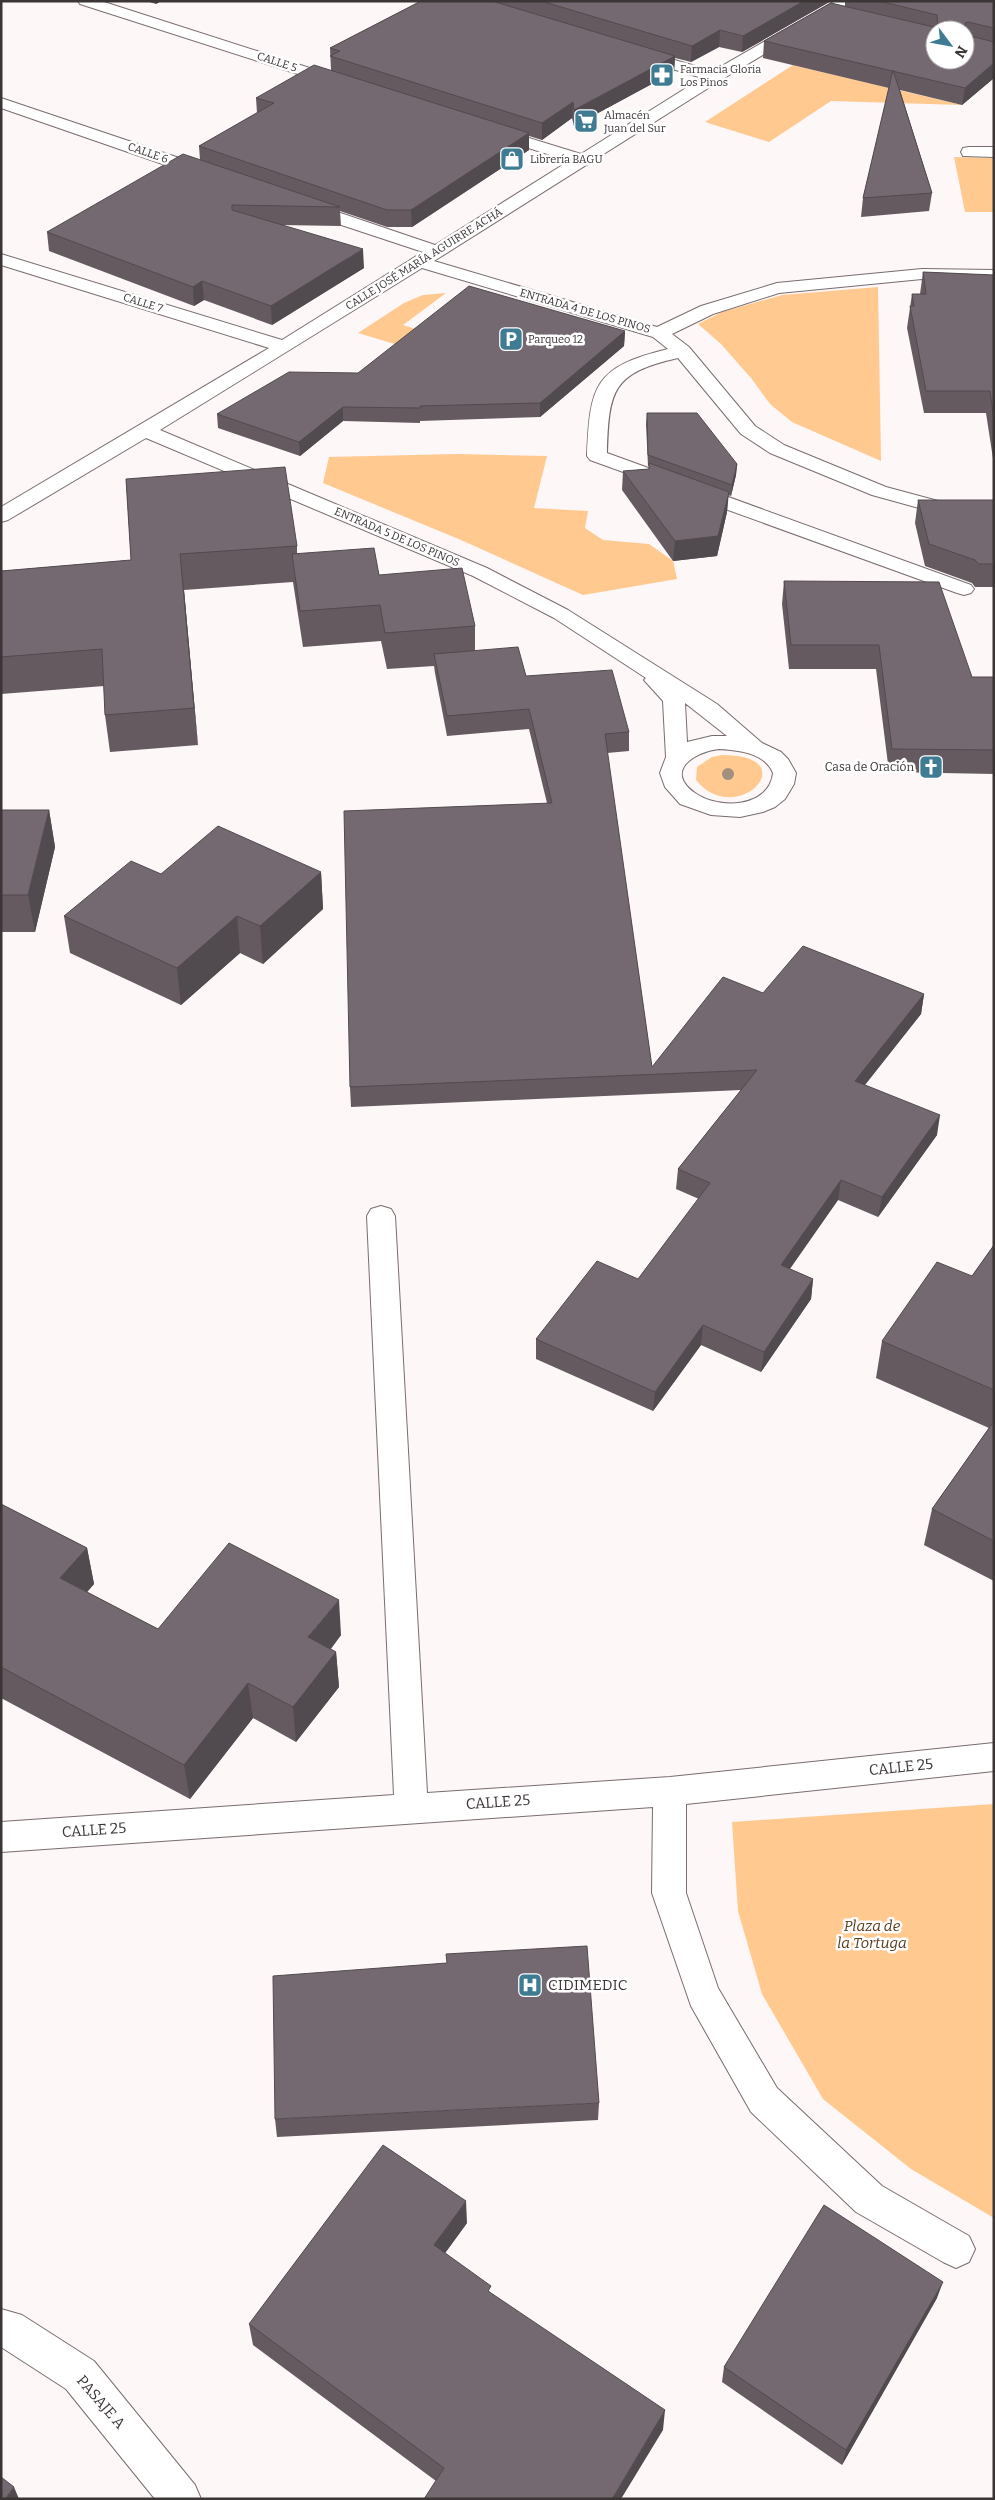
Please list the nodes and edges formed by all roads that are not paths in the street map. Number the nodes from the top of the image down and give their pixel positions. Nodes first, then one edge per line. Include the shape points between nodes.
1 (85, 1) edge
2 (839, 7) edge
3 (628, 51) edge
4 (715, 77) junction
5 (350, 86) edge
6 (1, 103) edge
7 (483, 128) edge
8 (968, 152) dead end
9 (994, 152) edge
10 (583, 160) junction
11 (224, 179) edge
12 (289, 201) edge
13 (437, 251) junction
14 (1, 259) edge
15 (420, 262) junction
16 (994, 275) edge
17 (660, 333) junction
18 (284, 347) junction
19 (682, 350) junction
20 (146, 431) junction
21 (994, 512) edge
22 (1, 516) edge
23 (964, 589) dead end
24 (639, 663) junction
25 (753, 746) junction
26 (678, 758) junction
27 (382, 1216) dead end
28 (994, 1757) edge
29 (670, 1790) junction
30 (411, 1808) junction
31 (1, 1836) edge
32 (956, 2249) dead end
33 (1, 2328) edge
34 (181, 2499) edge

1 - 5 street, CALLE 5
2 - 4 street, CALLE JOSÉ MARÍA AGUIRRE ACHÁ
3 - 4 street
4 - 10 street, CALLE JOSÉ MARÍA AGUIRRE ACHÁ
6 - 11 street, CALLE 6
7 - 10 street
8 - 9 street
10 - 13 street, CALLE JOSÉ MARÍA AGUIRRE ACHÁ
12 - 13 street
13 - 15 street, CALLE JOSÉ MARÍA AGUIRRE ACHÁ
14 - 18 street, CALLE 7
15 - 17 street, ENTRADA 4 DE LOS PINOS
15 - 18 street, CALLE JOSÉ MARÍA AGUIRRE ACHÁ
16 - 17 street via 922,274 777,288 706,310
17 - 19 street, ENTRADA 4 DE LOS PINOS
18 - 20 street, CALLE JOSÉ MARÍA AGUIRRE ACHÁ
19 - 21 street, ENTRADA 4 DE LOS PINOS via 748,430 777,449 879,490 937,507
19 - 23 street via 637,362 615,376 601,402 596,456
20 - 22 street, CALLE JOSÉ MARÍA AGUIRRE ACHÁ
20 - 24 street, ENTRADA 5 DE LOS PINOS via 480,572 561,614
24 - 25 street, ENTRADA 5 DE LOS PINOS via 709,708
24 - 26 street, ENTRADA 5 DE LOS PINOS via 674,700
25 - 26 street, ENTRADA 5 DE LOS PINOS via 719,742 688,750
25 - 26 street, ENTRADA 5 DE LOS PINOS via 778,762 784,783 778,794 749,809 710,808 692,802 679,792 672,781 671,769
27 - 30 street
28 - 29 street, CALLE 25
29 - 30 street, CALLE 25
29 - 32 street via 669,1893 703,1995 764,2100 869,2199
30 - 31 street, CALLE 25
33 - 34 street, PASAJE A via 8,2329 80,2375

